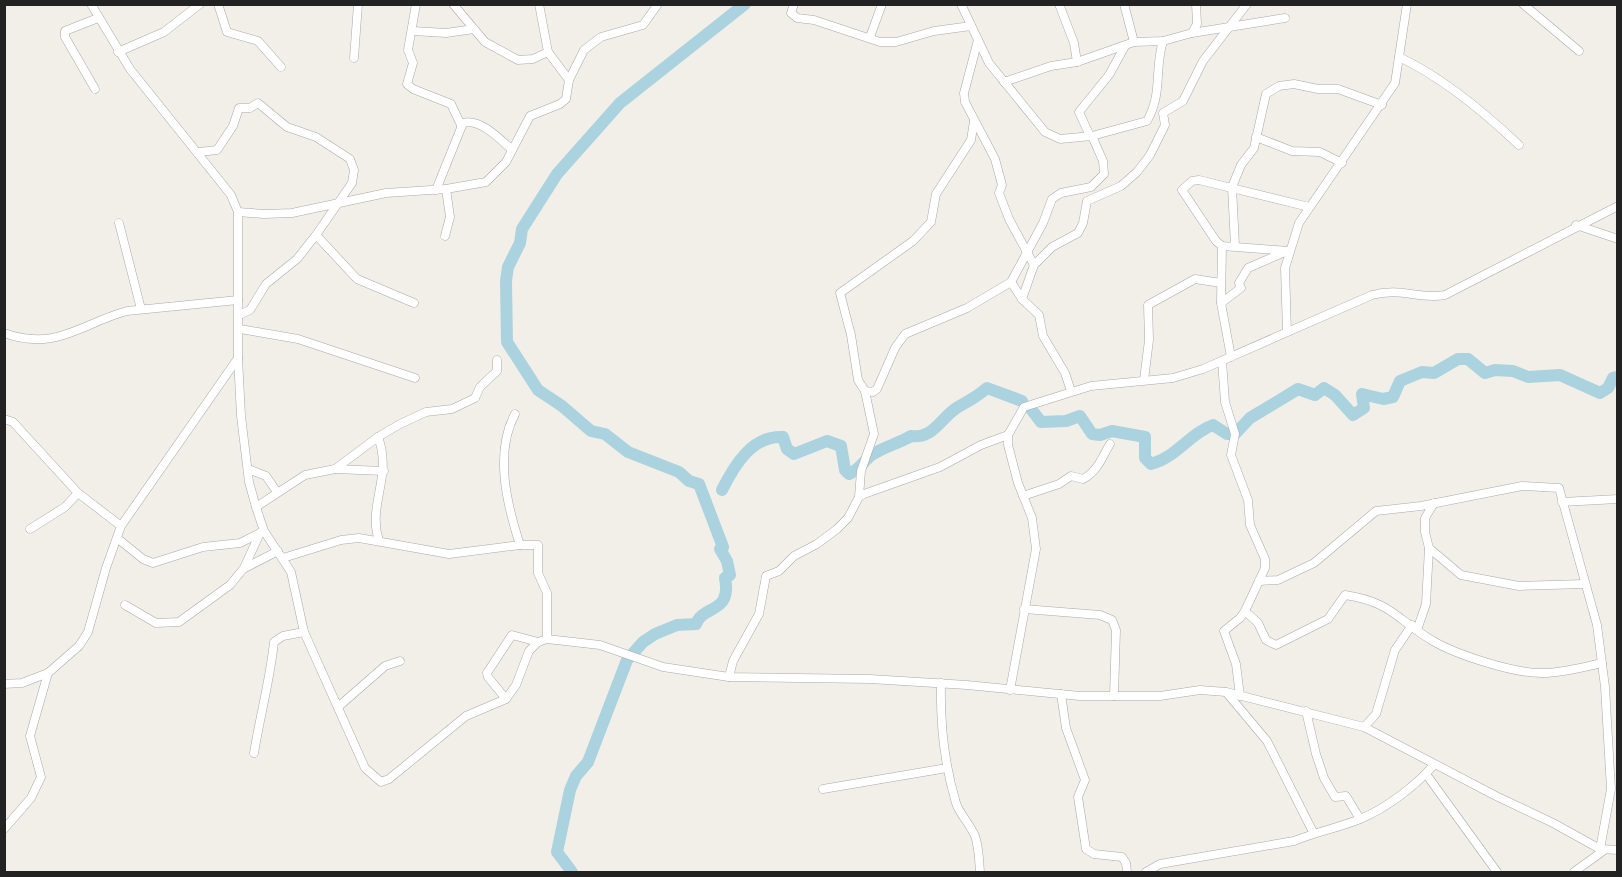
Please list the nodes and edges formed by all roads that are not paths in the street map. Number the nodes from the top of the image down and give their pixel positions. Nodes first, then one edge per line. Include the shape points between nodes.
1 (91, 4) edge
2 (200, 4) edge
3 (218, 4) edge
4 (358, 4) edge
5 (416, 4) edge
6 (453, 4) edge
7 (539, 4) edge
8 (658, 4) edge
9 (794, 4) edge
10 (882, 4) edge
11 (961, 4) edge
12 (1059, 4) edge
13 (1124, 4) edge
14 (1196, 4) edge
15 (1247, 4) edge
16 (1407, 4) edge
17 (1523, 4) edge
18 (98, 18) junction
19 (1285, 18) dead end
20 (971, 26) junction
21 (1229, 26) junction
22 (474, 29) junction
23 (413, 31) junction
24 (1192, 33) junction
25 (870, 37) junction
26 (978, 40) junction
27 (1163, 41) junction
28 (1134, 42) junction
29 (1125, 46) junction
30 (1578, 51) dead end
31 (118, 52) junction
32 (548, 52) junction
33 (1399, 57) junction
34 (354, 58) dead end
35 (1077, 62) junction
36 (281, 67) dead end
37 (569, 80) junction
38 (1004, 82) junction
39 (95, 89) dead end
40 (1382, 105) junction
41 (974, 122) junction
42 (461, 124) junction
43 (1091, 136) junction
44 (1257, 137) junction
45 (1519, 145) dead end
46 (512, 150) junction
47 (199, 152) junction
48 (1342, 163) junction
49 (1233, 187) junction
50 (446, 189) junction
51 (436, 190) junction
52 (336, 203) junction
53 (1617, 206) edge
54 (1309, 207) junction
55 (238, 212) junction
56 (119, 223) dead end
57 (1576, 225) junction
58 (316, 235) junction
59 (445, 236) dead end
60 (1617, 239) edge
61 (1222, 246) junction
62 (1235, 246) junction
63 (1289, 252) junction
64 (1027, 254) junction
65 (1034, 265) junction
66 (1011, 282) junction
67 (1221, 283) junction
68 (1022, 299) junction
69 (238, 300) junction
70 (414, 303) dead end
71 (1221, 303) junction
72 (141, 309) junction
73 (239, 315) junction
74 (240, 329) junction
75 (1287, 332) junction
76 (4, 333) edge
77 (1231, 357) junction
78 (238, 358) junction
79 (497, 360) dead end
80 (1222, 361) junction
81 (415, 378) dead end
82 (1144, 380) junction
83 (865, 391) junction
84 (1071, 391) junction
85 (515, 414) dead end
86 (4, 419) edge
87 (1008, 435) junction
88 (378, 437) junction
89 (1110, 444) dead end
90 (248, 469) junction
91 (335, 469) junction
92 (384, 471) junction
93 (277, 492) junction
94 (78, 493) junction
95 (1023, 495) junction
96 (859, 497) junction
97 (1617, 499) edge
98 (1562, 502) junction
99 (1434, 503) junction
100 (256, 507) junction
101 (122, 526) junction
102 (30, 529) dead end
103 (262, 532) junction
104 (117, 538) junction
105 (379, 541) junction
106 (520, 545) junction
107 (1429, 548) junction
108 (281, 555) junction
109 (244, 568) junction
110 (1259, 581) junction
111 (1584, 584) junction
112 (125, 605) dead end
113 (1024, 609) junction
114 (1245, 611) junction
115 (1414, 628) junction
116 (304, 633) junction
117 (547, 639) junction
118 (538, 642) junction
119 (400, 662) dead end
120 (1602, 663) junction
121 (48, 673) junction
122 (729, 677) junction
123 (941, 683) junction
124 (4, 684) edge
125 (1010, 690) junction
126 (1226, 692) junction
127 (1060, 694) junction
128 (1114, 696) junction
129 (1240, 696) junction
130 (506, 699) junction
131 (338, 707) junction
132 (1306, 711) junction
133 (1364, 727) junction
134 (254, 753) dead end
135 (1434, 765) junction
136 (947, 768) junction
137 (1426, 774) junction
138 (824, 789) dead end
139 (1360, 819) junction
140 (4, 829) edge
141 (1313, 832) junction
142 (1602, 850) junction
143 (1617, 850) edge
144 (980, 873) edge
145 (1127, 873) edge
146 (1146, 873) edge
147 (1497, 873) edge
148 (1574, 873) edge

1 - 18 street
2 - 31 street via 164,32
3 - 36 street via 226,32 258,41
4 - 34 street
5 - 23 street
6 - 22 street
7 - 32 street
8 - 37 street via 643,25 594,40 584,50
9 - 25 street via 791,13 795,17
10 - 25 street
11 - 20 street
12 - 35 street via 1074,42
13 - 28 street
14 - 24 street via 1197,24
15 - 21 street
16 - 33 street
17 - 30 street
18 - 31 street
18 - 39 street via 65,31 64,37
19 - 21 street
20 - 25 street via 896,42 880,42
20 - 26 street
21 - 24 street
21 - 65 street via 1203,61 1183,101 1163,113 1165,125 1137,172 1121,186 1087,201 1078,233 1052,247
22 - 23 street via 446,33
22 - 32 street via 485,42 522,62
23 - 42 street via 408,50 413,63 407,84 451,104
24 - 27 street
26 - 38 street
26 - 41 street via 964,93
27 - 28 street
27 - 43 street via 1157,99 1147,121
28 - 29 street
29 - 35 street
29 - 43 street via 1109,75 1079,112
31 - 47 street
32 - 37 street
33 - 40 street via 1395,83
33 - 45 street via 1416,65
35 - 38 street via 1051,66
37 - 46 street via 566,99 530,116
38 - 43 street via 1045,132 1060,139
40 - 44 street via 1338,89 1279,86 1263,98
40 - 48 street
41 - 64 street via 995,159 1002,185 999,193
41 - 83 street via 968,146 936,194 932,222 913,242 840,292 858,380
42 - 46 street via 467,121 489,130
42 - 51 street
43 - 64 street via 1103,161 1104,174 1091,187 1061,193 1052,199
44 - 48 street via 1292,151 1320,152
44 - 49 street
46 - 50 street via 500,170 486,182
47 - 52 street via 219,148 239,108 260,104 287,128 316,137 350,159 354,170 352,183
47 - 55 street via 227,189
48 - 54 street
49 - 54 street
49 - 61 street via 1199,180 1182,190
49 - 62 street
50 - 51 street
50 - 59 street via 450,217
51 - 52 street via 386,193
52 - 55 street via 279,214
52 - 58 street
53 - 57 street
54 - 63 street
55 - 69 street
56 - 72 street
57 - 60 street
57 - 75 street via 1445,295 1385,292
58 - 70 street via 357,279
58 - 73 street via 297,259 266,284 250,310
61 - 62 street
61 - 67 street
62 - 63 street
63 - 71 street via 1248,268 1239,283 1239,292
63 - 75 street via 1285,268
64 - 65 street
64 - 66 street
65 - 68 street
66 - 68 street
66 - 83 street via 967,308 909,331 895,348 877,389
67 - 71 street
67 - 82 street via 1195,279 1148,305
68 - 84 street via 1039,315 1043,336
69 - 72 street
69 - 73 street
71 - 77 street
72 - 76 street via 112,315 66,336 30,338
73 - 74 street
74 - 78 street
74 - 81 street via 277,333
75 - 77 street
77 - 80 street
78 - 90 street
78 - 101 street
79 - 88 street via 498,370 480,387 475,398 452,409 420,414
80 - 82 street via 1173,378
80 - 110 street via 1225,402 1235,434 1231,455 1248,500 1250,525 1265,559
82 - 84 street
83 - 96 street via 874,434 861,471
84 - 87 street via 1024,407
85 - 106 street via 507,428 505,481
86 - 94 street via 13,422
87 - 95 street
87 - 96 street via 940,467
88 - 91 street
88 - 92 street
89 - 95 street via 1089,476 1071,476 1059,484
90 - 93 street via 266,476
90 - 100 street
91 - 92 street
91 - 93 street via 305,475
92 - 105 street via 375,520
93 - 100 street
94 - 101 street
94 - 102 street via 65,507
95 - 113 street via 1032,518 1036,549
96 - 122 street via 837,529 794,556 779,571 766,576 759,614 733,661
97 - 98 street
98 - 99 street via 1560,488 1538,485
98 - 111 street
99 - 107 street via 1425,518
99 - 110 street via 1376,511 1314,563 1278,580
100 - 103 street
101 - 104 street
103 - 104 street via 240,543 203,547 153,563
103 - 108 street
103 - 109 street
104 - 121 street via 88,632 70,656
105 - 106 street via 448,554
105 - 108 street via 341,540
106 - 117 street via 538,545 538,573 547,593
107 - 111 street via 1461,575 1520,586
107 - 115 street via 1426,604
108 - 109 street
108 - 116 street via 295,585
109 - 112 street via 230,585 179,622 156,622
110 - 114 street
111 - 120 street via 1597,625
113 - 125 street
113 - 128 street via 1100,615 1112,620 1116,630
114 - 115 street via 1273,645 1285,643 1328,619 1345,595 1373,601
114 - 129 street via 1224,631 1236,664
115 - 120 street via 1461,653 1534,673
115 - 133 street via 1395,650 1376,714
116 - 131 street
116 - 134 street via 283,636 274,642
117 - 118 street
117 - 122 street via 600,645 663,667
118 - 130 street via 529,651
118 - 130 street via 512,635 487,673
119 - 131 street via 385,666
120 - 142 street via 1611,789
121 - 124 street via 22,683
121 - 140 street via 30,736 41,777 31,798
122 - 123 street
123 - 125 street
123 - 136 street via 940,723
125 - 127 street
126 - 128 street
126 - 129 street
126 - 141 street via 1267,741
127 - 128 street
127 - 145 street via 1066,728 1085,780 1078,797 1086,849 1094,854 1122,857
129 - 132 street
130 - 131 street via 466,716 394,776 381,782 365,768
132 - 133 street
132 - 139 street via 1324,778 1335,797 1346,796
133 - 135 street
135 - 137 street
135 - 142 street
136 - 138 street
136 - 144 street via 957,807 975,835
137 - 139 street via 1382,808
137 - 147 street
139 - 141 street
141 - 146 street via 1269,847 1160,864
142 - 143 street
142 - 148 street

